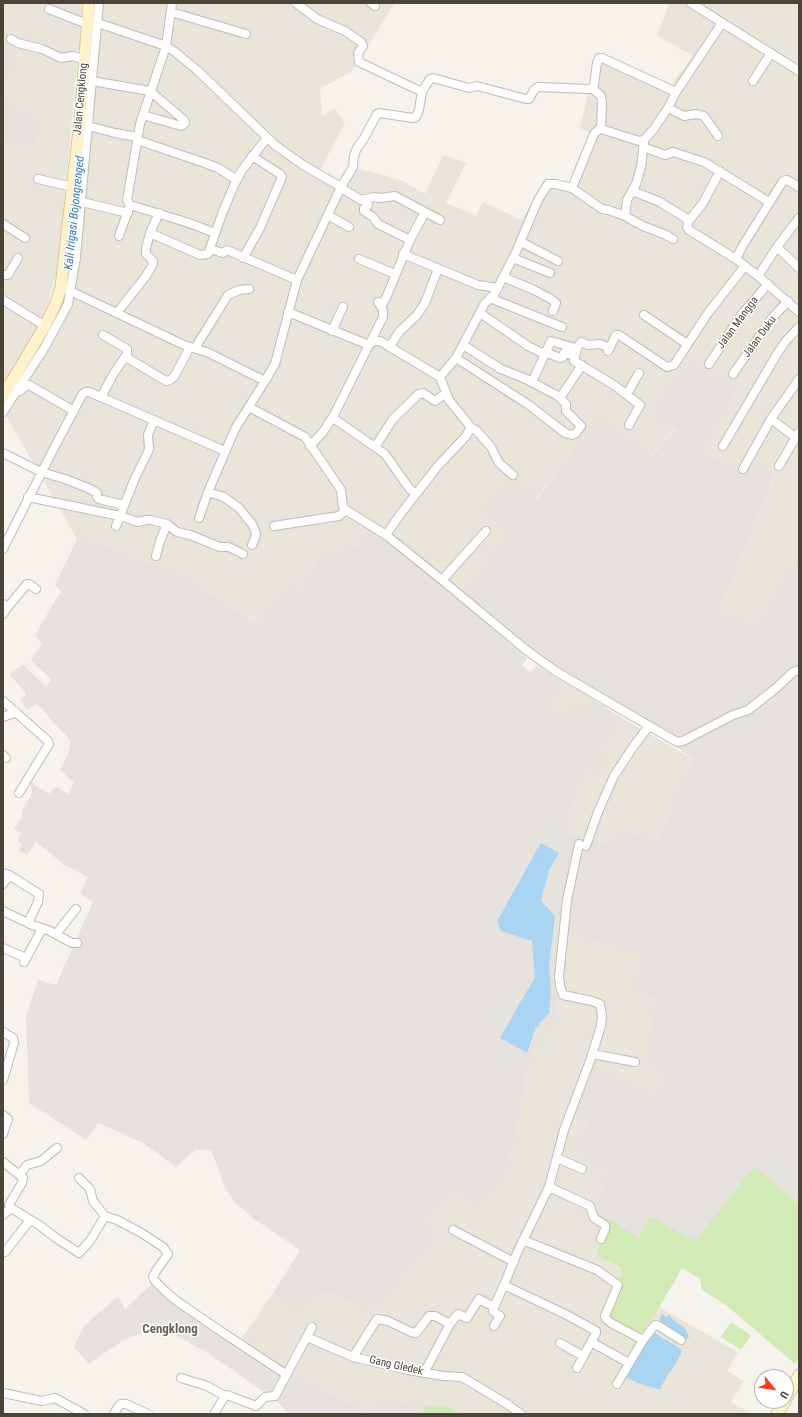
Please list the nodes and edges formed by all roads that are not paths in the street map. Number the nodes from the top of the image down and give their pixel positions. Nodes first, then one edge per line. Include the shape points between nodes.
1 (89, 3) edge
2 (99, 3) edge
3 (172, 3) edge
4 (296, 3) edge
5 (691, 3) edge
6 (49, 9) dead end
7 (171, 12) junction
8 (92, 23) junction
9 (722, 23) junction
10 (246, 34) dead end
11 (11, 39) dead end
12 (166, 46) junction
13 (770, 53) junction
14 (89, 55) junction
15 (799, 71) edge
16 (92, 80) junction
17 (753, 81) dead end
18 (592, 88) junction
19 (150, 91) junction
20 (422, 91) junction
21 (676, 92) junction
22 (668, 108) junction
23 (143, 115) junction
24 (85, 123) junction
25 (601, 129) junction
26 (718, 136) dead end
27 (267, 138) junction
28 (137, 139) junction
29 (644, 144) junction
30 (252, 156) junction
31 (80, 169) junction
32 (720, 171) junction
33 (38, 179) dead end
34 (237, 180) junction
35 (73, 187) junction
36 (799, 187) edge
37 (341, 188) junction
38 (572, 188) junction
39 (632, 192) junction
40 (366, 199) junction
41 (77, 201) junction
42 (769, 202) junction
43 (130, 205) junction
44 (425, 212) junction
45 (128, 213) junction
46 (159, 214) junction
47 (328, 215) junction
48 (625, 216) junction
49 (799, 218) edge
50 (440, 220) dead end
51 (688, 222) junction
52 (3, 224) edge
53 (349, 227) dead end
54 (150, 233) junction
55 (215, 233) junction
56 (120, 236) dead end
57 (25, 238) dead end
58 (410, 240) junction
59 (673, 240) dead end
60 (521, 242) junction
61 (777, 247) junction
62 (210, 249) junction
63 (403, 254) junction
64 (18, 258) dead end
65 (243, 258) junction
66 (513, 258) junction
67 (359, 259) dead end
68 (736, 259) junction
69 (558, 261) dead end
70 (745, 266) junction
71 (799, 268) edge
72 (438, 269) junction
73 (550, 273) dead end
74 (395, 274) junction
75 (3, 275) edge
76 (758, 276) junction
77 (503, 277) junction
78 (297, 280) junction
79 (768, 284) junction
80 (66, 288) junction
81 (498, 288) junction
82 (249, 289) dead end
83 (490, 298) junction
84 (3, 300) edge
85 (788, 301) junction
86 (343, 307) dead end
87 (553, 311) dead end
88 (288, 312) junction
89 (799, 312) edge
90 (117, 313) junction
91 (480, 313) junction
92 (644, 315) dead end
93 (45, 326) junction
94 (562, 327) dead end
95 (799, 327) edge
96 (332, 331) junction
97 (103, 335) dead end
98 (688, 344) junction
99 (368, 345) junction
100 (464, 345) junction
101 (389, 347) junction
102 (193, 348) junction
103 (576, 352) junction
104 (545, 353) junction
105 (127, 354) junction
106 (456, 358) junction
107 (709, 364) dead end
108 (582, 365) junction
109 (639, 373) dead end
110 (733, 374) dead end
111 (440, 378) junction
112 (799, 379) edge
113 (265, 381) junction
114 (532, 382) junction
115 (446, 393) junction
116 (627, 394) junction
117 (8, 396) edge
118 (102, 397) junction
119 (560, 398) junction
120 (249, 407) junction
121 (74, 411) junction
122 (3, 412) edge
123 (332, 418) junction
124 (771, 419) junction
125 (154, 420) junction
126 (629, 425) dead end
127 (470, 427) junction
128 (797, 435) edge
129 (310, 446) junction
130 (375, 446) junction
131 (723, 446) dead end
132 (225, 451) junction
133 (3, 453) edge
134 (779, 466) dead end
135 (743, 469) dead end
136 (42, 472) junction
137 (513, 475) dead end
138 (208, 492) junction
139 (416, 494) junction
140 (28, 497) junction
141 (124, 505) junction
142 (346, 510) junction
143 (120, 516) junction
144 (199, 518) dead end
145 (167, 524) junction
146 (116, 526) dead end
147 (274, 526) dead end
148 (486, 531) dead end
149 (386, 534) junction
150 (252, 545) dead end
151 (3, 549) edge
152 (243, 554) dead end
153 (156, 556) dead end
154 (442, 580) junction
155 (36, 589) dead end
156 (4, 608) edge
157 (799, 670) edge
158 (3, 701) edge
159 (15, 711) junction
160 (3, 717) edge
161 (649, 726) junction
162 (19, 793) dead end
163 (6, 874) edge
164 (3, 884) edge
165 (76, 909) dead end
166 (3, 911) edge
167 (28, 922) junction
168 (42, 929) junction
169 (56, 934) junction
170 (77, 942) dead end
171 (3, 948) edge
172 (3, 1032) edge
173 (592, 1054) junction
174 (635, 1062) dead end
175 (3, 1080) edge
176 (3, 1114) edge
177 (3, 1134) edge
178 (57, 1148) dead end
179 (557, 1158) junction
180 (3, 1162) edge
181 (582, 1168) dead end
182 (20, 1174) junction
183 (79, 1178) dead end
184 (549, 1187) junction
185 (11, 1208) junction
186 (3, 1215) edge
187 (105, 1216) junction
188 (30, 1220) junction
189 (454, 1230) dead end
190 (601, 1239) dead end
191 (523, 1240) junction
192 (5, 1252) dead end
193 (514, 1262) junction
194 (504, 1285) junction
195 (494, 1307) junction
196 (450, 1324) junction
197 (494, 1326) dead end
198 (312, 1327) dead end
199 (307, 1337) junction
200 (642, 1340) junction
201 (682, 1340) dead end
202 (591, 1342) junction
203 (560, 1343) dead end
204 (583, 1356) junction
205 (353, 1357) junction
206 (629, 1363) junction
207 (577, 1368) dead end
208 (424, 1373) junction
209 (287, 1375) junction
210 (799, 1375) edge
211 (181, 1378) dead end
212 (617, 1384) dead end
213 (794, 1384) edge
214 (3, 1393) edge
215 (225, 1396) junction
216 (84, 1414) edge
217 (114, 1414) edge
218 (148, 1414) edge
219 (214, 1414) edge
220 (520, 1414) edge

1 - 8 main road, Jalan Cengklong
2 - 8 street
3 - 7 street
4 - 20 street via 318,19 345,31 362,43 363,46 358,53 359,62
5 - 9 street
6 - 8 street
7 - 10 street
7 - 12 street
8 - 12 street
8 - 14 main road, Jalan Cengklong
9 - 13 street
9 - 21 street
11 - 14 street via 61,58
12 - 19 street
12 - 27 street via 198,70
13 - 15 street
13 - 17 street
14 - 16 street
14 - 24 main road, Jalan Cengklong
16 - 19 street
16 - 24 street
18 - 20 street via 538,87 529,99 526,99 433,78
18 - 21 street via 597,63 599,58 602,58
18 - 25 street via 602,102
19 - 23 street
19 - 23 street via 185,123 180,126
20 - 37 street via 416,117 377,114 357,148 353,167
21 - 22 street
22 - 26 street via 684,116 704,116
22 - 29 street
23 - 28 street
24 - 28 street
24 - 31 main road, Jalan Cengklong
25 - 29 street
25 - 38 street via 594,134
27 - 30 street
27 - 37 street via 303,165
28 - 34 street via 218,168
28 - 43 street via 128,200
29 - 32 street via 665,155 673,152 696,159
29 - 39 street via 641,167
30 - 34 street
30 - 65 street via 282,177 260,228
31 - 35 main road, Jalan Cengklong
31 - 41 street
32 - 42 street
32 - 51 street via 703,203
33 - 35 street
34 - 55 street
35 - 41 main road, Jalan Cengklong
36 - 42 street via 785,180
37 - 40 street via 357,199
37 - 47 street
38 - 48 street via 603,210
38 - 60 street via 548,184 538,200
39 - 48 street via 627,200
39 - 51 street via 658,201 686,218
40 - 44 street via 395,196
40 - 58 street via 368,204 364,211 378,224
41 - 45 street
41 - 80 main road, Jalan Cengklong
42 - 68 street
43 - 45 street
43 - 46 street
44 - 50 street
44 - 58 street
45 - 56 street
46 - 54 street
46 - 55 street
47 - 53 street
47 - 78 street
48 - 59 street
49 - 61 street
51 - 68 street via 689,230
52 - 57 street
54 - 62 street via 200,255 206,255
54 - 90 street via 146,252 153,261 152,266
55 - 62 street
58 - 63 street
60 - 66 street
60 - 69 street
61 - 71 street
61 - 76 street
62 - 65 street via 223,253 227,250
63 - 72 street
63 - 74 street
64 - 75 street via 8,275
65 - 78 street
66 - 73 street
66 - 77 street
67 - 74 street
68 - 70 street
70 - 76 street
70 - 98 street via 708,312
72 - 81 street via 478,285
72 - 101 street via 425,303
74 - 99 street via 386,298 379,305 384,312 383,317
76 - 79 street
77 - 81 street
77 - 87 street via 551,299 556,303
78 - 88 street
79 - 85 street
79 - 107 street, Jalan Mangga via 742,314
80 - 90 street
80 - 93 main road, Jalan Cengklong
80 - 117 street via 68,304 58,325 45,347
81 - 83 street
82 - 102 street via 228,295
83 - 91 street
83 - 94 street
84 - 93 street
85 - 89 street
85 - 110 street, Jalan Duku via 772,318
86 - 96 street
88 - 96 street
88 - 113 street via 275,364
90 - 102 street
91 - 100 street
91 - 104 street via 528,346
92 - 98 street
93 - 117 main road, Jalan Cengklong
95 - 131 street via 784,342
96 - 99 street
97 - 105 street via 126,348
98 - 103 street via 674,365 667,367 619,335 609,349 600,344 588,345 582,342
99 - 101 street via 377,340
99 - 123 street
100 - 106 street
100 - 114 street via 501,369
101 - 111 street
102 - 105 street via 174,377 169,380 162,379 130,359
102 - 113 street via 209,353
103 - 104 street via 565,353 560,358
103 - 104 street via 574,348 551,341
103 - 108 street via 574,361
104 - 114 street
105 - 118 street
106 - 111 street
106 - 119 street via 530,405 565,433 572,435 581,425 566,411 566,404
108 - 116 street
108 - 119 street
109 - 116 street
111 - 115 street
112 - 124 street
113 - 120 street
114 - 119 street
115 - 127 street
115 - 130 street via 436,400 419,394 393,419
116 - 126 street via 640,405
117 - 121 street via 17,396 28,385
117 - 122 street
118 - 121 street via 85,392
118 - 125 street
120 - 129 street via 304,436
120 - 132 street
121 - 136 street
123 - 129 street
123 - 130 street
124 - 128 street
124 - 135 street
125 - 132 street
125 - 141 street via 148,435 147,454
127 - 137 street via 477,430 491,447 499,463
127 - 139 street via 466,436
128 - 134 street
129 - 142 street via 341,490 343,507
130 - 139 street via 385,454
132 - 138 street
133 - 136 street
136 - 140 street
136 - 141 street via 88,488 97,493 100,499
138 - 144 street
138 - 150 street via 224,497 239,508 256,533
139 - 149 street
140 - 143 street
140 - 151 street
141 - 143 street
142 - 147 street via 340,516
142 - 149 street
143 - 145 street via 138,522 147,520
143 - 146 street
145 - 152 street via 176,532
145 - 153 street
148 - 154 street
149 - 154 street
154 - 161 street via 535,657
155 - 156 street via 29,584 26,585
157 - 161 street via 792,672 748,710 683,741 677,742
158 - 159 street
159 - 160 street
159 - 162 street via 49,744
161 - 173 street via 614,776 583,845 566,900 560,986 565,996 592,1000 600,1004 601,1026
163 - 164 street
163 - 167 street via 39,894
165 - 169 street
166 - 167 street
167 - 168 street
168 - 169 street
168 - 171 street via 26,960
169 - 170 street
172 - 175 street via 13,1038 14,1043
173 - 174 street
173 - 179 street via 564,1130
176 - 177 street via 8,1119
178 - 182 street via 41,1161 29,1163
179 - 181 street
179 - 184 street
180 - 182 street
182 - 185 street via 23,1180 9,1205
183 - 187 street via 90,1189 93,1201
184 - 190 street via 590,1206 594,1218 605,1225
184 - 191 street
185 - 186 street
185 - 188 street
187 - 188 street via 90,1241 79,1253
187 - 209 street via 140,1232 167,1252 168,1256 153,1277 164,1290
188 - 192 street
189 - 193 street
191 - 193 street
191 - 200 street via 597,1270 618,1285 606,1319
193 - 194 street
194 - 195 street
194 - 202 street via 596,1330
195 - 196 street via 479,1300 468,1318 458,1314
195 - 197 street via 493,1311 500,1316
196 - 205 street via 435,1316 429,1316 417,1333 414,1333 388,1321 377,1319
196 - 208 street
198 - 199 street
199 - 205 street, Gang Gledek
199 - 209 street
200 - 201 street via 655,1325
200 - 206 street
202 - 204 street
202 - 206 street
203 - 204 street
204 - 207 street
205 - 208 street, Gang Gledek
206 - 212 street
208 - 220 street, Gang Gledek via 462,1376
209 - 215 street via 275,1396 265,1397 256,1406
210 - 213 main road
211 - 215 street via 207,1386
214 - 216 street via 42,1401 55,1398
215 - 219 street
217 - 218 street via 121,1404 126,1404

